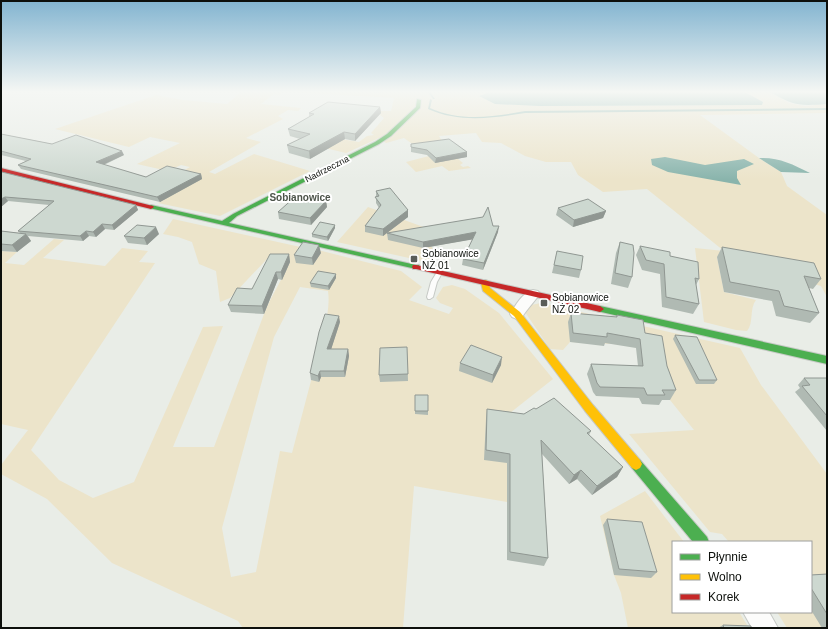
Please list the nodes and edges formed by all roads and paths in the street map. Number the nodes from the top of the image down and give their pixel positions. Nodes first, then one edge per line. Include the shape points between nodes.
1 (403, 121) edge
2 (1, 170) edge
3 (223, 224) junction
4 (439, 272) junction
5 (485, 283) junction
6 (533, 294) junction
7 (430, 297) dead end
8 (517, 314) junction
9 (827, 360) edge
10 (701, 541) edge
11 (756, 613) edge
12 (766, 628) edge

1 - 3 street, Nadrzeczna via 377,143 235,215
2 - 3 street
3 - 4 street
4 - 5 street
4 - 7 lane
5 - 6 street
5 - 8 street via 486,289
6 - 8 street
6 - 9 street
8 - 10 street via 589,408
11 - 12 street

